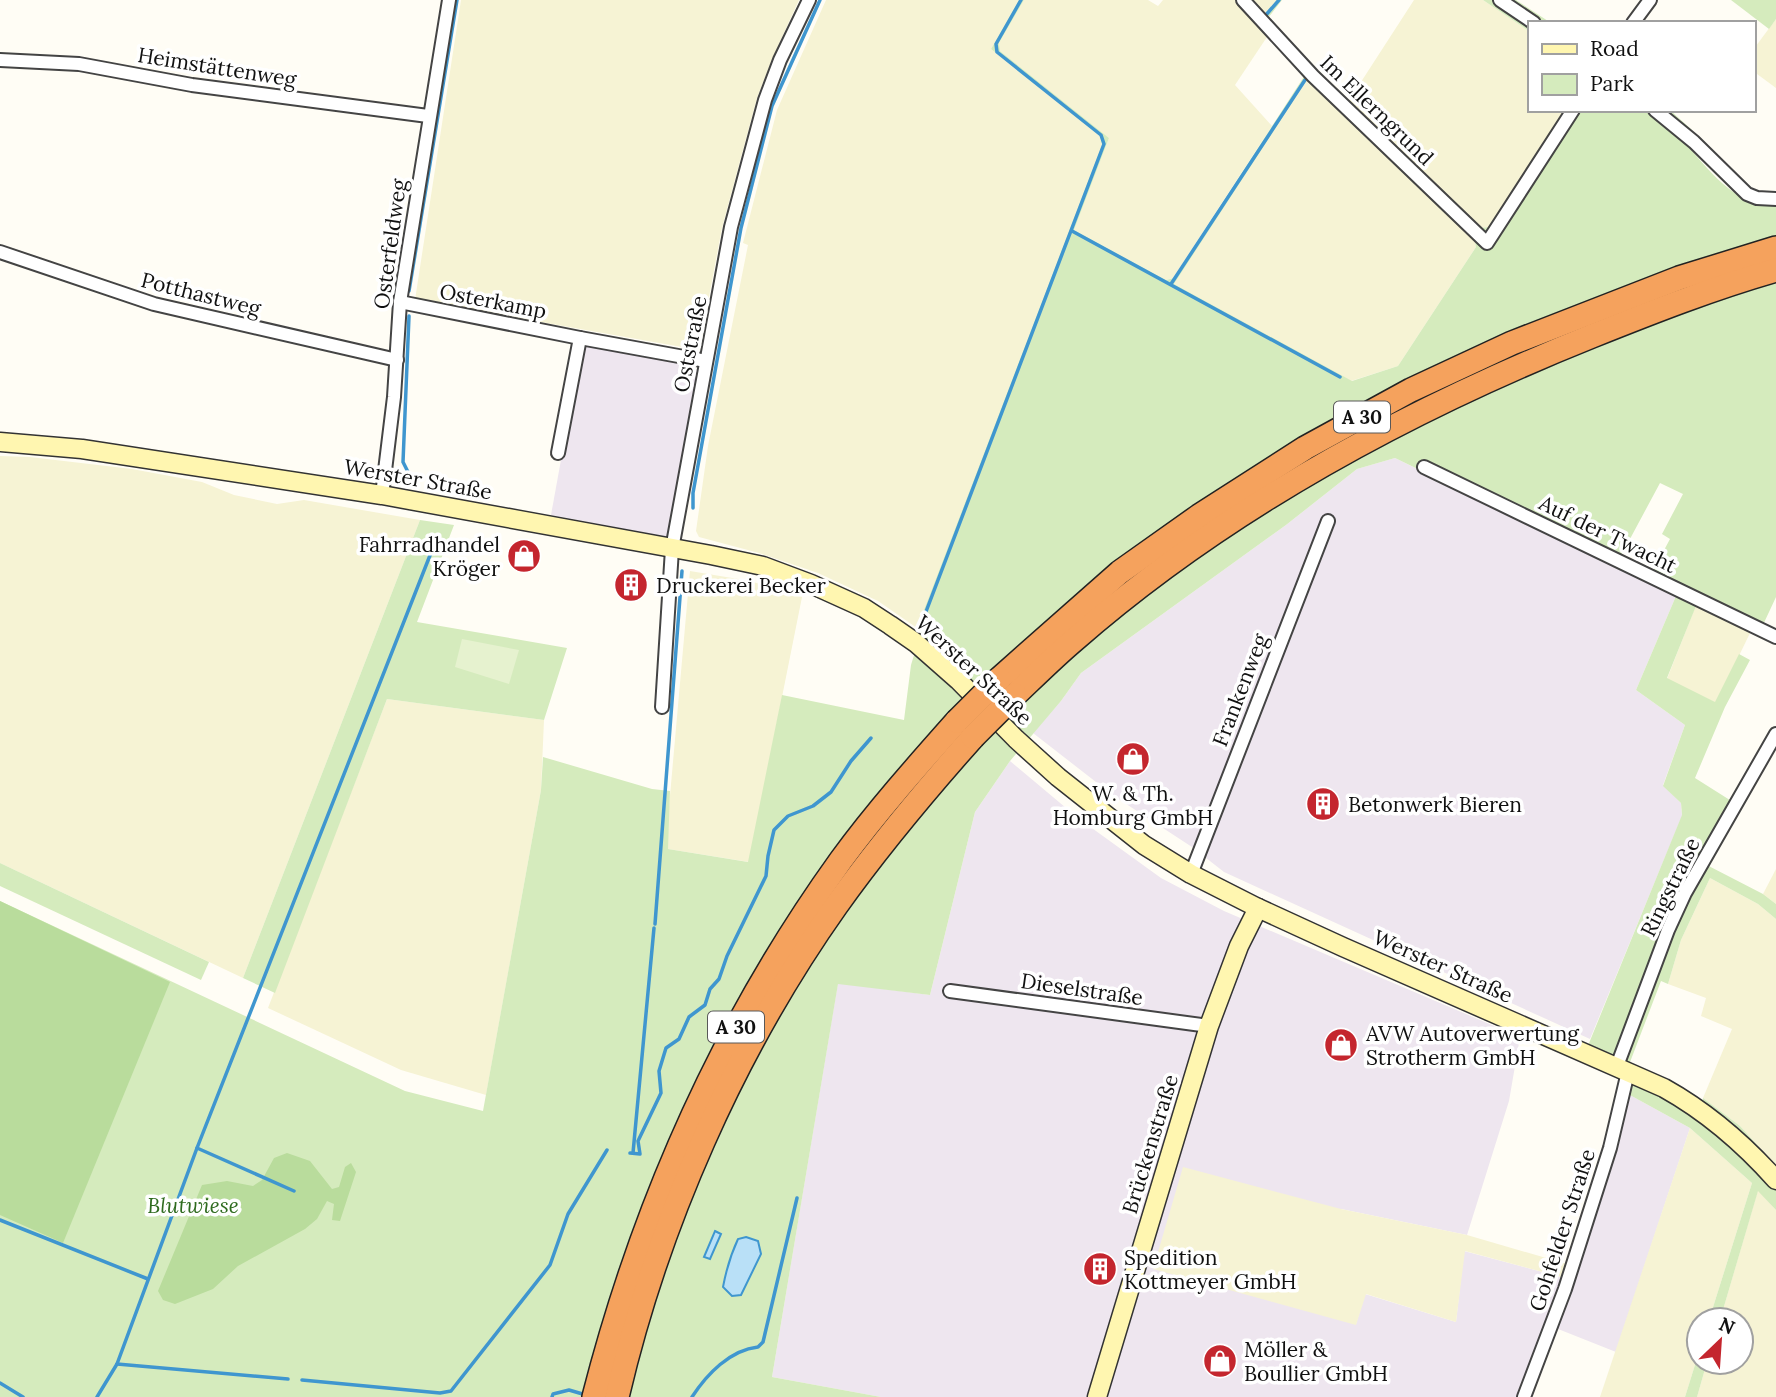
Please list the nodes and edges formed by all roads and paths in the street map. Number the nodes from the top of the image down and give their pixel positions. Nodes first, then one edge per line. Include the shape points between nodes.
1 (449, 0) edge
2 (809, 0) edge
3 (1243, 0) edge
4 (1500, 0) edge
5 (1650, 0) edge
6 (1531, 21) edge
7 (1634, 21) edge
8 (0, 60) edge
9 (1572, 112) edge
10 (1658, 112) edge
11 (428, 116) junction
12 (1776, 199) edge
13 (1776, 248) edge
14 (0, 252) edge
15 (1776, 270) edge
16 (400, 302) junction
17 (580, 338) junction
18 (397, 360) junction
19 (706, 361) junction
20 (0, 442) edge
21 (558, 453) dead end
22 (1424, 467) dead end
23 (382, 495) junction
24 (1328, 521) dead end
25 (672, 549) junction
26 (1776, 636) edge
27 (1007, 687) junction
28 (662, 707) dead end
29 (1776, 734) edge
30 (1191, 873) junction
31 (1258, 908) junction
32 (950, 991) dead end
33 (1209, 1026) junction
34 (1622, 1069) junction
35 (1776, 1180) edge
36 (608, 1389) edge
37 (1097, 1397) edge
38 (1524, 1397) edge

1 - 11 street, Osterfeldweg
2 - 19 street, Oststraße via 780,60 751,150
3 - 9 street, Im Ellerngrund via 1313,76 1488,243
4 - 6 street
5 - 7 street
8 - 11 street, Heimstättenweg via 79,64 192,85
10 - 12 street via 1747,194
11 - 16 street, Osterfeldweg
13 - 27 highway, A 30 via 1679,278 1511,343 1411,390 1305,448 1120,572
14 - 18 street, Potthastweg via 153,304
15 - 27 highway, A 30 via 1647,314 1525,363 1345,452 1189,550
16 - 17 street, Osterkamp
16 - 18 street, Osterfeldweg
17 - 19 street, Osterkamp
17 - 21 street
18 - 23 street, Osterfeldweg
19 - 25 street, Oststraße
20 - 23 main road, Werster Straße via 82,449
22 - 26 street, Auf der Twacht
23 - 25 main road, Werster Straße
24 - 30 street, Frankenweg
25 - 28 street, Oststraße
25 - 30 main road, Werster Straße via 763,566 864,608 916,643 1058,777 1144,845
27 - 36 highway, A 30, bridge via 893,794 808,908 743,1013 667,1171 623,1291
29 - 34 street, Ringstraße via 1685,893 1668,930
30 - 31 main road, Werster Straße
31 - 33 main road, Brückenstraße
31 - 34 main road, Werster Straße
32 - 33 street, Dieselstraße
33 - 37 main road, Brückenstraße
34 - 35 main road, Werster Straße via 1704,1112
34 - 38 street, Gohfelder Straße via 1610,1148

